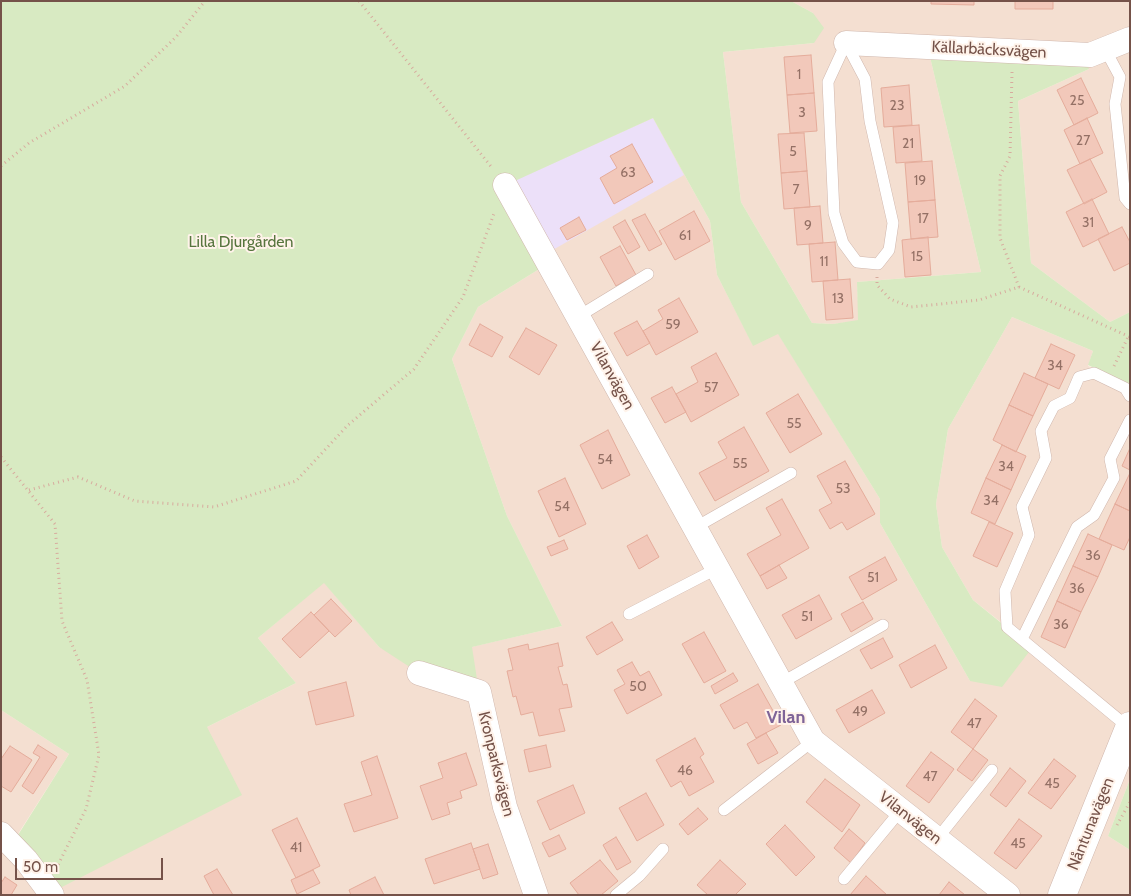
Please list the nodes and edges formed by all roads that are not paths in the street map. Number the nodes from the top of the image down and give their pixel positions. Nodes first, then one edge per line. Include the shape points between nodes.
1 (1130, 38) edge
2 (846, 43) junction
3 (1105, 49) junction
4 (1125, 78) edge
5 (505, 185) road end
6 (1130, 204) edge
7 (648, 274) dead end
8 (579, 316) junction
9 (1130, 396) edge
10 (1130, 420) edge
11 (791, 474) dead end
12 (696, 527) junction
13 (718, 568) junction
14 (629, 614) dead end
15 (883, 626) dead end
16 (1022, 639) junction
17 (419, 673) dead end
18 (781, 683) junction
19 (1129, 727) edge
20 (813, 741) junction
21 (992, 770) dead end
22 (724, 810) dead end
23 (901, 810) junction
24 (1, 834) edge
25 (937, 839) junction
26 (663, 849) dead end
27 (844, 879) dead end
28 (49, 890) edge
29 (536, 895) edge
30 (616, 895) edge
31 (1008, 895) edge
32 (1062, 895) edge

1 - 3 street, Källarbäcksvägen
2 - 2 lane via 828,82 834,213 843,243 857,262 878,264 889,250 893,223 870,121 865,79
2 - 3 street, Källarbäcksvägen via 1090,55
3 - 4 lane
4 - 6 lane via 1115,104 1125,198
5 - 8 street, Vilanvägen
7 - 8 lane
8 - 12 street, Vilanvägen
9 - 16 lane via 1125,388 1094,373 1079,377 1070,398 1054,406 1042,431 1046,458 1022,506 1029,535 1004,591 1007,626
10 - 16 lane via 1110,459 1114,478 1094,514 1077,526
11 - 12 lane
12 - 13 street, Vilanvägen
13 - 14 lane
13 - 18 street, Vilanvägen
15 - 18 lane
16 - 19 lane
17 - 29 street, Kronparksvägen via 478,692 505,807
18 - 20 street, Vilanvägen
19 - 32 street, Nåntunavägen
20 - 22 lane
20 - 23 street, Vilanvägen
21 - 25 lane
23 - 25 street, Vilanvägen
23 - 27 lane
24 - 28 street
25 - 31 street, Vilanvägen
26 - 30 lane via 640,876

